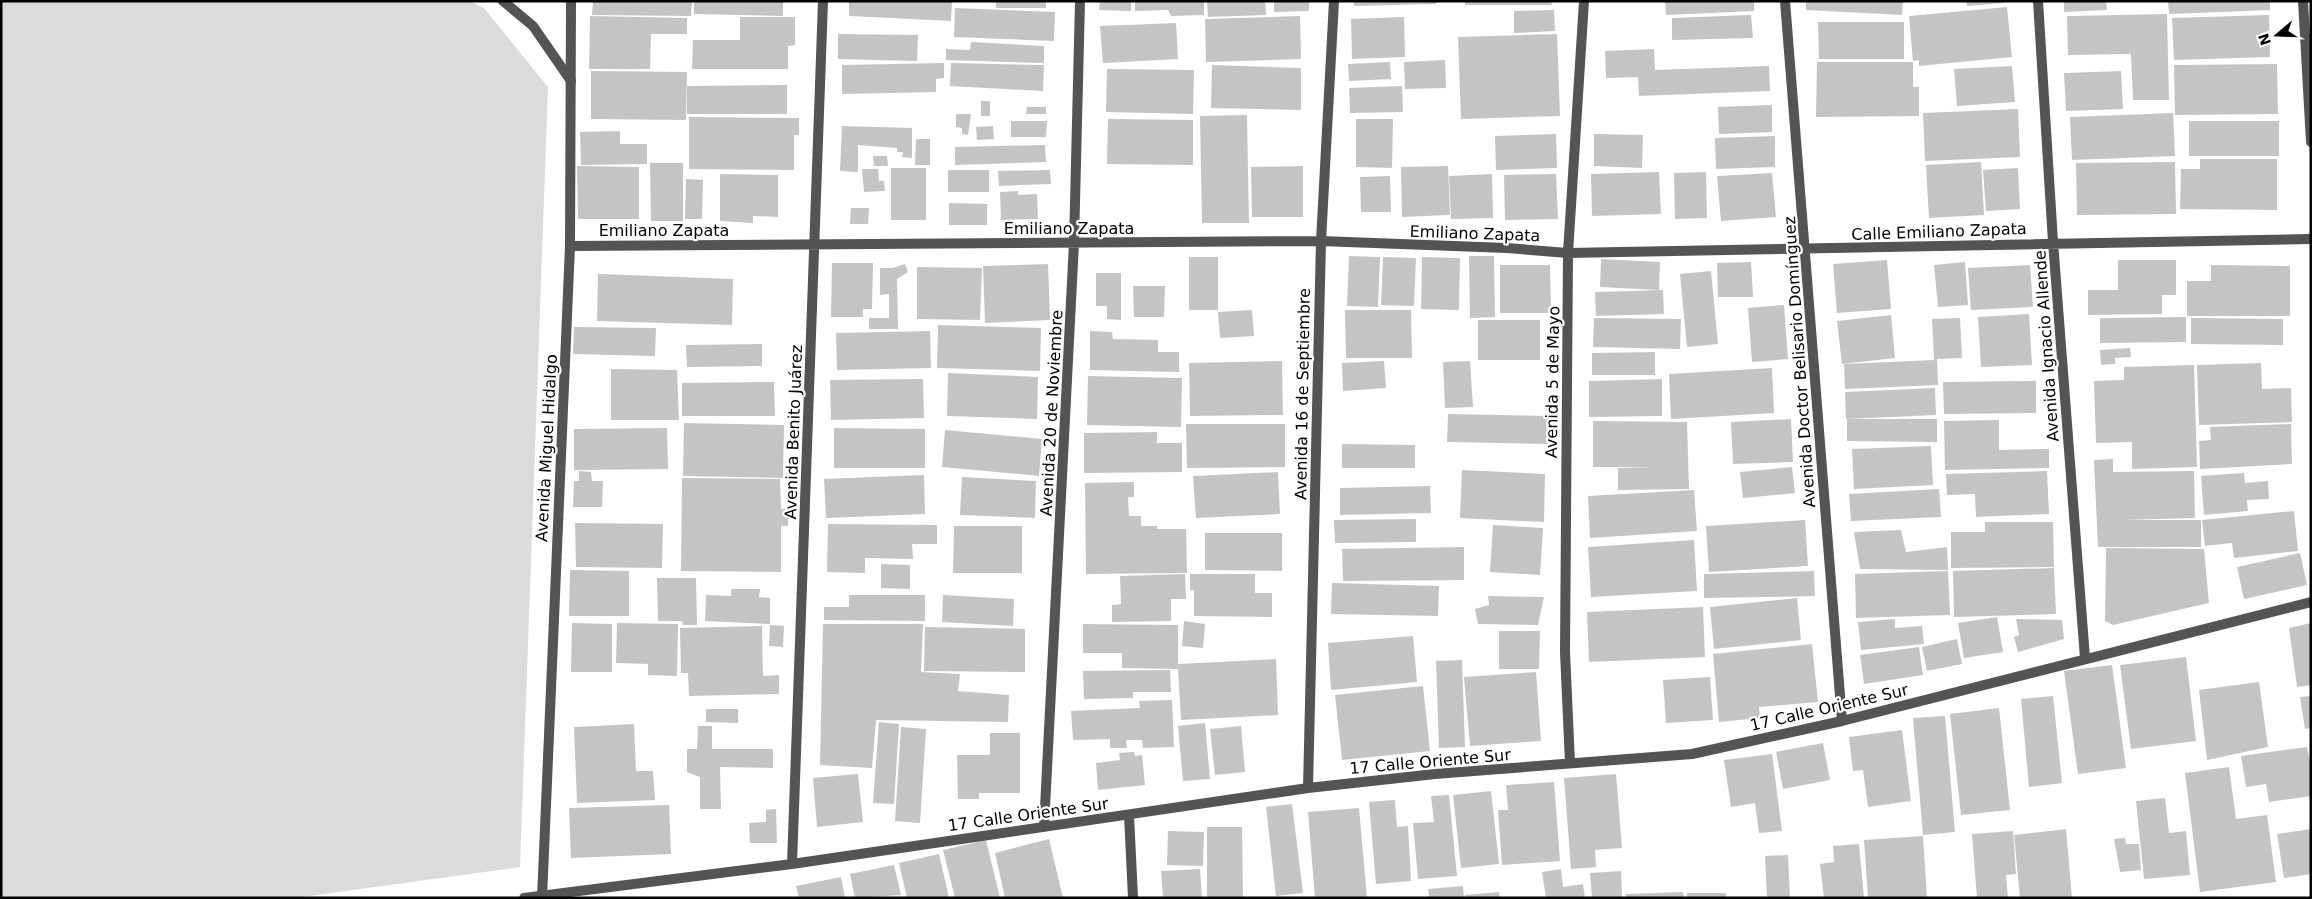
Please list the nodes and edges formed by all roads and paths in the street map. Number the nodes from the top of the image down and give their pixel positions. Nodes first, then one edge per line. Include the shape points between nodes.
1 (503, 1) edge
2 (571, 1) edge
3 (823, 1) edge
4 (1080, 1) edge
5 (1334, 1) edge
6 (1584, 1) edge
7 (1784, 1) edge
8 (2038, 1) edge
9 (2303, 1) edge
10 (571, 81) junction
11 (2311, 142) edge
12 (2311, 239) edge
13 (1320, 240) junction
14 (2053, 242) junction
15 (1074, 243) junction
16 (814, 244) junction
17 (570, 246) junction
18 (1806, 250) junction
19 (1568, 253) junction
20 (2311, 602) edge
21 (2085, 658) junction
22 (1842, 721) junction
23 (1570, 763) junction
24 (1308, 788) junction
25 (1128, 815) junction
26 (1044, 827) junction
27 (792, 864) junction
28 (542, 896) edge
29 (524, 898) edge
30 (1133, 898) edge

1 - 10 street via 533,26
2 - 10 street, Avenida Miguel Hidalgo
3 - 16 street, Avenida Benito Juárez
4 - 15 street, Avenida 20 de Noviembre
5 - 13 street, Avenida 16 de Septiembre
6 - 19 street, Avenida 5 de Mayo
7 - 18 street, Avenida Doctor Belisario Domínguez
8 - 14 street, Avenida Ignacio Allende
9 - 11 street
10 - 17 street, Avenida Miguel Hidalgo
12 - 14 street, Calle Emiliano Zapata
13 - 15 street, Emiliano Zapata
13 - 19 street, Emiliano Zapata
13 - 24 street, Avenida 16 de Septiembre
14 - 18 street, Calle Emiliano Zapata
14 - 21 street, Avenida Ignacio Allende
15 - 16 street, Emiliano Zapata
15 - 26 street, Avenida 20 de Noviembre
16 - 17 street, Emiliano Zapata
16 - 27 street, Avenida Benito Juárez
17 - 28 street, Avenida Miguel Hidalgo
18 - 19 street, Calle Emiliano Zapata
18 - 22 street, Avenida Doctor Belisario Domínguez
19 - 23 street, Avenida 5 de Mayo via 1565,652
20 - 21 street, 17 Calle Oriente Sur
21 - 22 street, 17 Calle Oriente Sur
22 - 23 street, 17 Calle Oriente Sur via 1692,754
23 - 24 street, 17 Calle Oriente Sur
24 - 25 street, 17 Calle Oriente Sur
25 - 26 street, 17 Calle Oriente Sur
25 - 30 street
26 - 27 street, 17 Calle Oriente Sur
27 - 28 street, 17 Calle Oriente Sur
28 - 29 street, 17 Calle Oriente Sur

